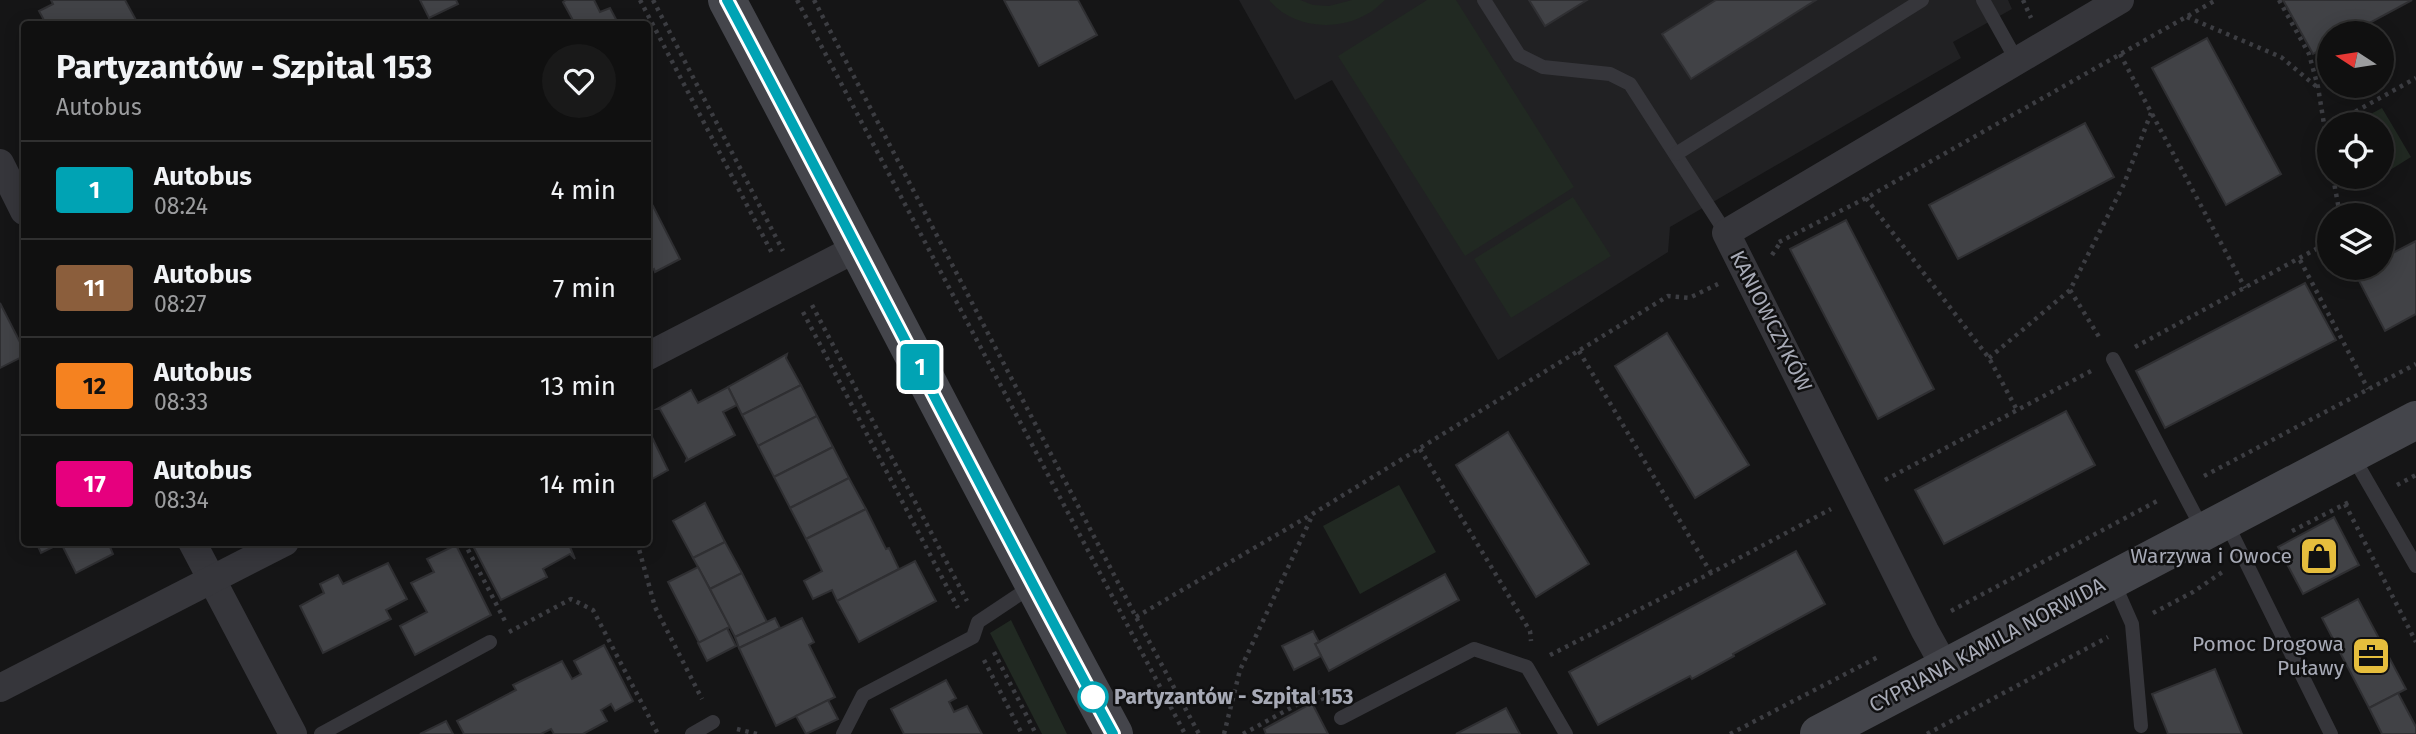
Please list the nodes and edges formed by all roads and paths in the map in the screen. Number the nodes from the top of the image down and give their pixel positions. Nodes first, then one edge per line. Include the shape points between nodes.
1 (640, 0) edge
2 (653, 0) edge
3 (727, 0) edge
4 (797, 0) edge
5 (814, 0) edge
6 (1484, 0) edge
7 (1922, 0) edge
8 (1983, 0) edge
9 (2023, 0) edge
10 (2120, 0) edge
11 (2216, 0) edge
12 (2279, 0) edge
13 (2187, 17) junction
14 (2033, 21) dead end
15 (2120, 54) junction
16 (2017, 61) junction
17 (2416, 78) edge
18 (2317, 83) edge
19 (2317, 86) edge
20 (2356, 112) edge
21 (2151, 113) junction
22 (1676, 154) junction
23 (0, 163) edge
24 (1866, 198) junction
25 (21, 205) edge
26 (1761, 212) junction
27 (1727, 233) junction
28 (859, 247) junction
29 (2317, 250) edge
30 (2300, 260) junction
31 (1746, 270) junction
32 (792, 280) junction
33 (2245, 289) junction
34 (2070, 290) junction
35 (1579, 351) junction
36 (651, 354) edge
37 (1989, 358) junction
38 (2113, 359) junction
39 (2416, 364) edge
40 (2368, 389) junction
41 (2017, 410) junction
42 (2416, 420) edge
43 (1420, 449) junction
44 (2351, 454) junction
45 (2416, 475) edge
46 (2181, 488) junction
47 (2372, 490) junction
48 (1857, 495) junction
49 (2345, 504) junction
50 (1314, 513) junction
51 (2214, 526) junction
52 (194, 546) edge
53 (277, 546) edge
54 (466, 546) edge
55 (638, 546) edge
56 (2244, 556) junction
57 (2416, 566) edge
58 (1711, 573) junction
59 (2112, 579) junction
60 (211, 580) junction
61 (1033, 585) junction
62 (1136, 617) junction
63 (978, 622) junction
64 (2132, 624) junction
65 (510, 631) junction
66 (1925, 631) junction
67 (973, 636) junction
68 (490, 642) joint
69 (2416, 642) edge
70 (1534, 664) junction
71 (1945, 667) junction
72 (0, 688) edge
73 (1341, 718) joint
74 (713, 722) joint
75 (2141, 726) dead end
76 (293, 734) edge
77 (321, 734) edge
78 (658, 734) edge
79 (692, 734) edge
80 (843, 734) edge
81 (1022, 734) edge
82 (1036, 734) edge
83 (1114, 734) edge
84 (1185, 734) edge
85 (1199, 734) edge
86 (1224, 734) edge
87 (1243, 734) edge
88 (1566, 734) edge
89 (1730, 734) edge
90 (1819, 734) edge
91 (1927, 734) edge
92 (2332, 734) edge

1 - 32 path
2 - 32 path
3 - 28 main road
4 - 84 path
5 - 62 path
6 - 22 lane via 1519,55 1543,67 1610,74 1630,84
7 - 22 lane
8 - 16 lane
9 - 14 path
10 - 16 street, KANIOWCZYKÓW
11 - 13 path
12 - 18 path via 2309,54
13 - 15 path
13 - 19 path via 2281,57
15 - 21 path
15 - 24 path
16 - 26 street, KANIOWCZYKÓW
17 - 20 path
21 - 33 path
21 - 34 path via 2124,184
22 - 27 lane
23 - 25 street
24 - 26 path via 1780,243
24 - 37 path
26 - 27 street, KANIOWCZYKÓW
27 - 31 street, KANIOWCZYKÓW
28 - 32 street
28 - 61 main road
29 - 30 path
30 - 33 path
30 - 40 path
31 - 35 path via 1689,298 1668,296
31 - 48 street, KANIOWCZYKÓW
32 - 36 street
32 - 63 path
32 - 67 path
33 - 38 path
34 - 37 path
34 - 38 path
35 - 43 path
35 - 58 path
37 - 41 path
38 - 41 path
38 - 46 lane
39 - 40 path
40 - 46 path
41 - 48 path
42 - 44 main road, CYPRIANA KAMILA NORWIDA
43 - 50 path
43 - 70 path via 1530,631
44 - 47 lane
44 - 51 main road, CYPRIANA KAMILA NORWIDA
45 - 47 path
46 - 51 lane
46 - 66 path via 1955,608
47 - 49 path
47 - 57 lane
48 - 58 path
48 - 66 street, KANIOWCZYKÓW
49 - 56 path
49 - 69 path
50 - 62 path
50 - 86 path via 1240,670
51 - 56 lane
51 - 59 main road, CYPRIANA KAMILA NORWIDA
52 - 60 street
53 - 60 street
54 - 65 path
55 - 74 path via 654,607
56 - 64 path via 2193,592
56 - 92 lane
58 - 70 path
59 - 64 lane
59 - 71 main road, CYPRIANA KAMILA NORWIDA
60 - 72 street
60 - 76 street
61 - 63 lane
61 - 83 main road
62 - 85 path
63 - 67 lane
63 - 82 path
64 - 75 lane
64 - 91 path
65 - 68 path
65 - 78 path via 571,599 593,610
66 - 71 street, KANIOWCZYKÓW
66 - 89 path
67 - 80 lane via 863,695
67 - 81 path
68 - 77 lane
70 - 73 lane via 1474,649
70 - 88 lane
71 - 90 main road, CYPRIANA KAMILA NORWIDA
73 - 87 path via 1336,721 1320,692
74 - 79 lane

